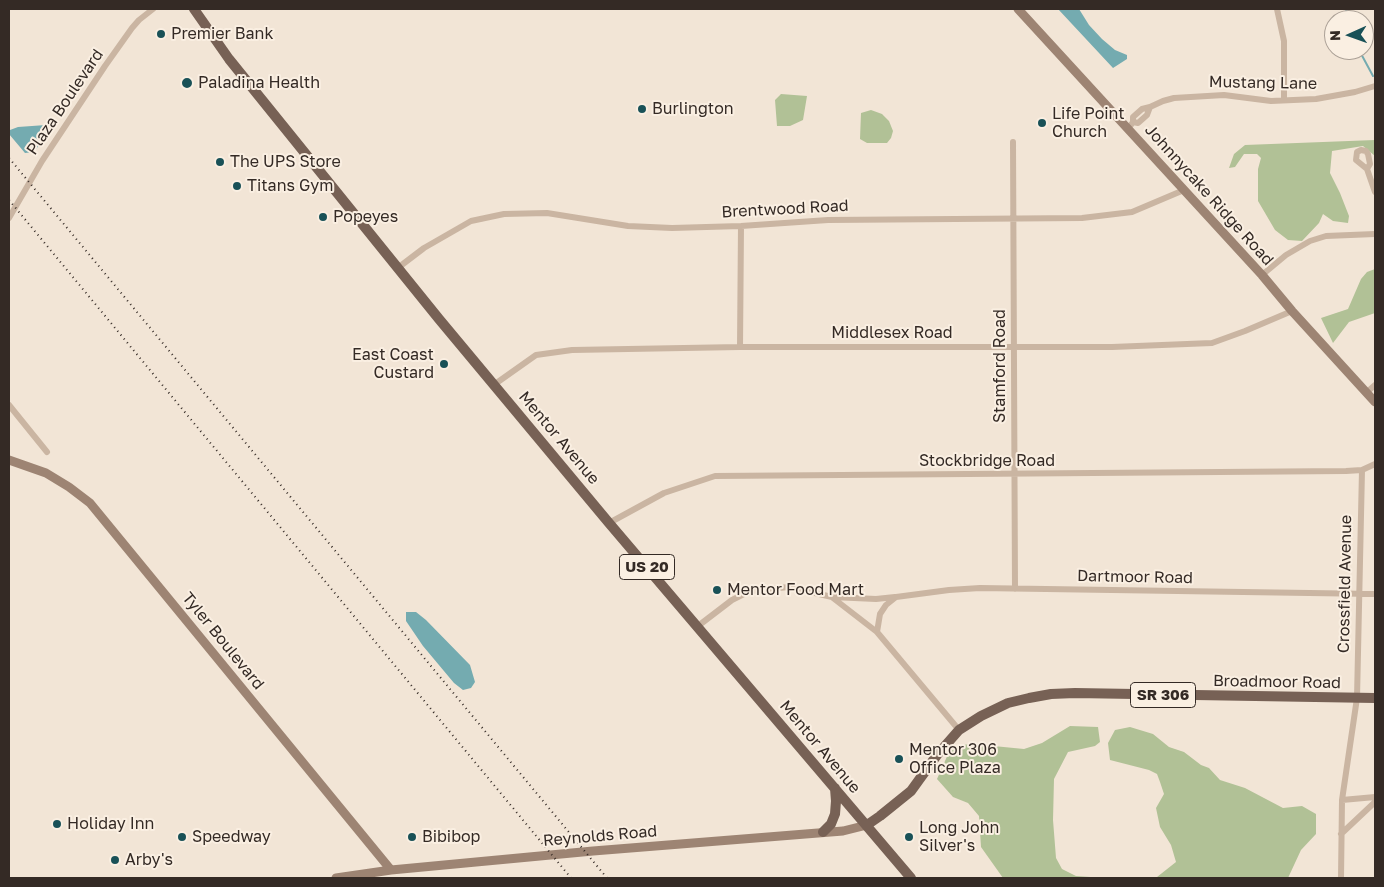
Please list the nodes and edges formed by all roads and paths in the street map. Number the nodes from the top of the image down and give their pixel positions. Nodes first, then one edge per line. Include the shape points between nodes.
1 (153, 9) edge
2 (194, 9) edge
3 (1018, 9) edge
4 (1277, 9) edge
5 (1375, 86) edge
6 (1284, 100) junction
7 (1131, 126) junction
8 (1013, 142) dead end
9 (1367, 170) dead end
10 (1184, 190) junction
11 (1375, 192) edge
12 (9, 218) edge
13 (1014, 219) junction
14 (741, 226) junction
15 (1375, 234) edge
16 (398, 267) junction
17 (1262, 274) junction
18 (1292, 311) junction
19 (740, 347) junction
20 (1013, 347) junction
21 (495, 384) junction
22 (1375, 385) edge
23 (1366, 393) junction
24 (1375, 402) edge
25 (9, 405) edge
26 (47, 452) dead end
27 (9, 460) edge
28 (1375, 464) edge
29 (1362, 470) junction
30 (1015, 475) junction
31 (609, 523) junction
32 (1015, 589) junction
33 (1358, 594) junction
34 (1375, 594) edge
35 (832, 597) junction
36 (896, 597) junction
37 (698, 626) junction
38 (877, 632) junction
39 (1357, 698) junction
40 (1375, 698) edge
41 (959, 730) junction
42 (834, 787) junction
43 (1375, 797) edge
44 (1342, 800) junction
45 (1375, 802) edge
46 (867, 825) junction
47 (823, 832) junction
48 (1341, 834) junction
49 (391, 870) junction
50 (336, 878) edge
51 (911, 878) edge
52 (1341, 878) edge

1 - 12 street, Plaza Boulevard via 136,24 110,59 42,161
2 - 16 main road, Mentor Avenue / US 20 via 229,58
3 - 7 main road, Johnnycake Ridge Road
4 - 6 street via 1284,41
5 - 6 street, Mustang Lane via 1316,100
6 - 7 street, Mustang Lane via 1224,95 1174,98 1142,109 1133,117
7 - 10 main road, Johnnycake Ridge Road
8 - 13 street, Stamford Road
9 - 11 street
10 - 13 street, Brentwood Road via 1132,212 1082,218
10 - 17 main road, Johnnycake Ridge Road
13 - 14 street, Brentwood Road via 828,220
13 - 20 street, Stamford Road
14 - 16 street, Brentwood Road via 628,226 547,213 504,214 471,221
14 - 19 street
15 - 17 street via 1326,236 1310,241
16 - 21 main road, Mentor Avenue / US 20
17 - 18 main road, Johnnycake Ridge Road
18 - 20 street, Middlesex Road via 1212,343
18 - 23 main road, Johnnycake Ridge Road
19 - 20 street, Middlesex Road
19 - 21 street, Middlesex Road via 572,350 536,355
20 - 30 street, Stamford Road
21 - 31 main road, Mentor Avenue / US 20
22 - 23 street
23 - 24 main road, Johnnycake Ridge Road
25 - 26 street
27 - 49 main road, Tyler Boulevard via 46,473 90,504
28 - 29 street, Stockbridge Road
29 - 30 street, Stockbridge Road
29 - 33 street, Crossfield Avenue
30 - 31 street, Stockbridge Road via 714,476 664,492
30 - 32 street, Stamford Road
31 - 37 main road, Mentor Avenue / US 20
32 - 33 street, Dartmoor Road
32 - 36 street, Dartmoor Road via 980,588
33 - 34 street, Dartmoor Road
33 - 39 street, Crossfield Avenue
35 - 36 street, Dartmoor Road
35 - 37 street, Dartmoor Road via 789,587 746,592
35 - 38 street
36 - 38 street via 880,614
37 - 42 main road, Mentor Avenue / US 20
38 - 41 street
39 - 40 main road, Broadmoor Road / SR 306
39 - 41 main road, Broadmoor Road / SR 306 via 1051,694 1008,703
39 - 44 street, Crossfield Avenue
41 - 46 main road, Broadmoor Road / SR 306 via 911,791
42 - 46 main road, Mentor Avenue / US 20
42 - 47 main road via 835,814
43 - 44 street
44 - 48 street, Crossfield Avenue
45 - 48 street
46 - 47 main road, Reynolds Road / SR 306
46 - 51 main road, Mentor Avenue / US 20
47 - 49 main road, Reynolds Road / SR 306
48 - 52 street, Crossfield Avenue
49 - 50 main road, Reynolds Road / SR 306

